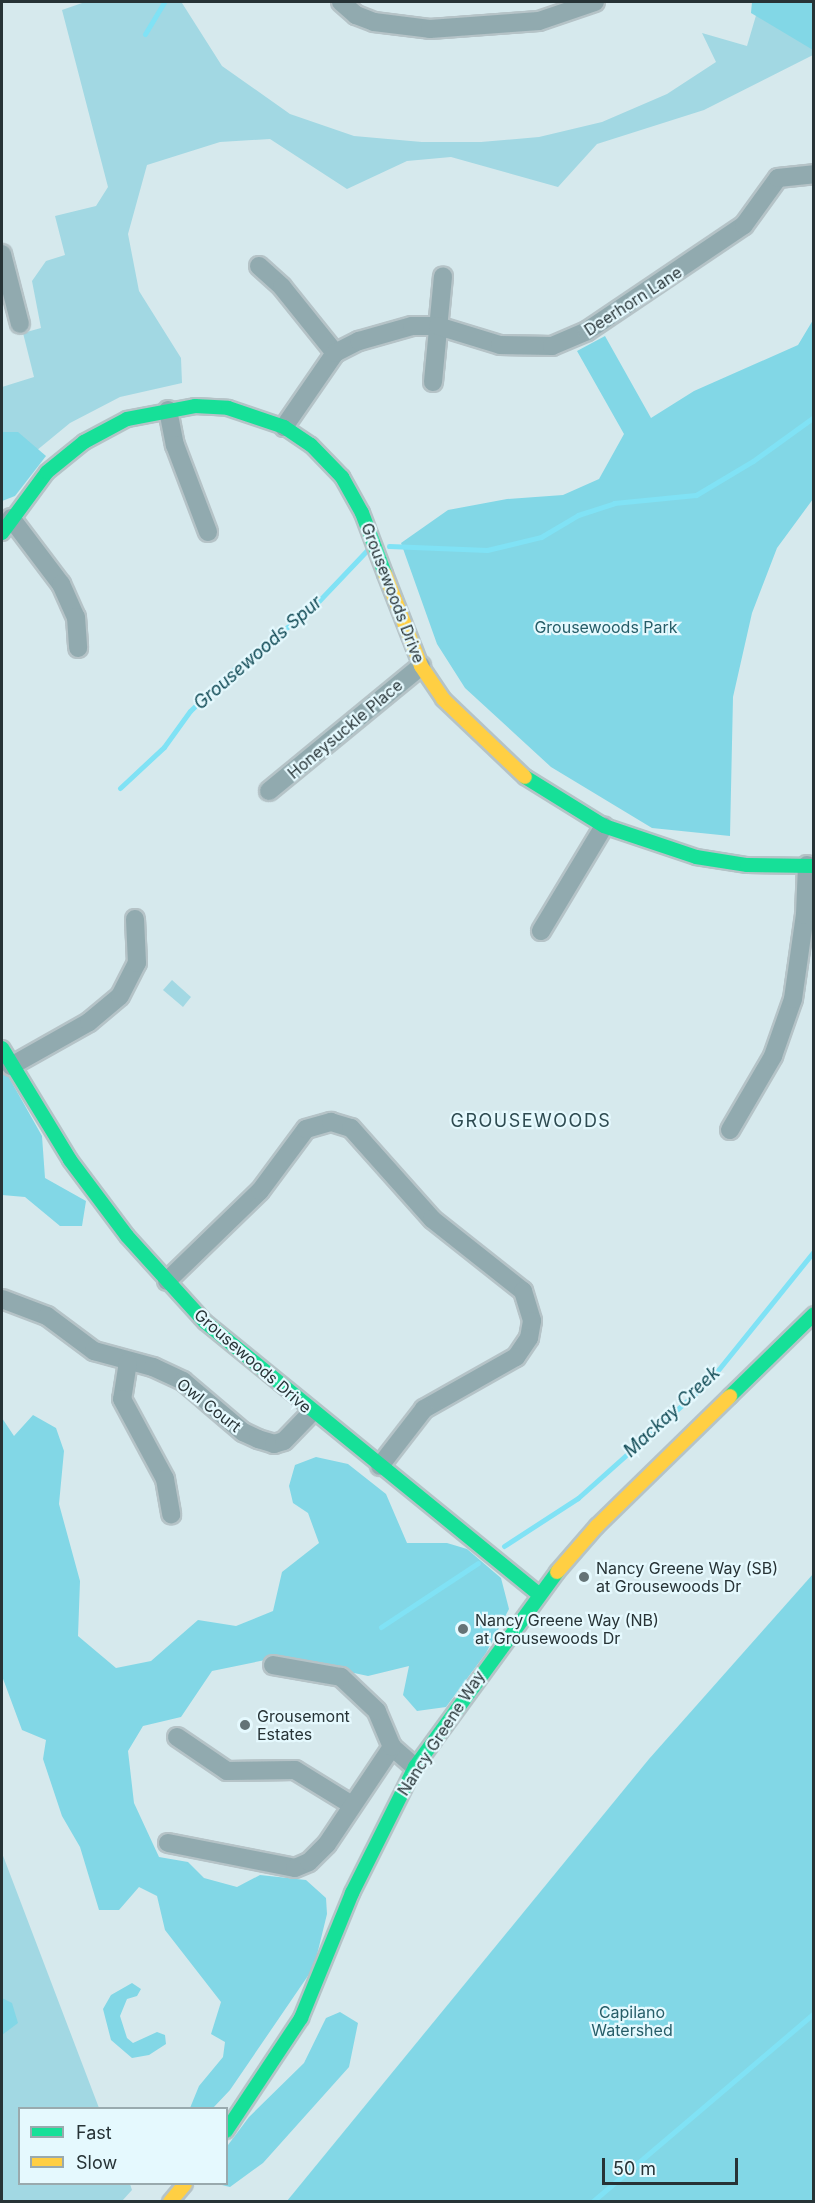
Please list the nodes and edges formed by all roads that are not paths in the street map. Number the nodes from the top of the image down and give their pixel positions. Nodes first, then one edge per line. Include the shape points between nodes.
1 (341, 2) edge
2 (595, 2) edge
3 (813, 174) edge
4 (2, 254) edge
5 (259, 266) dead end
6 (443, 276) dead end
7 (20, 324) dead end
8 (438, 326) junction
9 (335, 353) junction
10 (432, 382) dead end
11 (168, 410) junction
12 (284, 427) junction
13 (6, 526) edge
14 (208, 532) dead end
15 (78, 648) dead end
16 (421, 666) junction
17 (269, 791) dead end
18 (604, 826) junction
19 (810, 866) edge
20 (135, 919) dead end
21 (541, 931) dead end
22 (2, 1048) edge
23 (12, 1066) junction
24 (730, 1130) dead end
25 (167, 1281) junction
26 (2, 1299) edge
27 (813, 1314) edge
28 (128, 1362) junction
29 (312, 1412) junction
30 (380, 1466) junction
31 (171, 1514) dead end
32 (538, 1594) junction
33 (273, 1665) dead end
34 (177, 1737) dead end
35 (392, 1747) junction
36 (415, 1767) junction
37 (352, 1805) junction
38 (168, 1843) dead end
39 (228, 2128) edge
40 (183, 2185) edge
41 (170, 2202) edge

1 - 2 street via 356,15 374,22 430,29 538,21
3 - 8 street, Deerhorn Lane via 778,178 744,225 582,334 552,346 526,348
4 - 7 street
5 - 9 street via 282,287
6 - 8 street
8 - 9 street, Deerhorn Lane via 388,330
8 - 10 street
9 - 12 street
11 - 12 street, Grousewoods Drive via 228,408
11 - 13 street, Grousewoods Drive via 127,419 84,442 47,472
11 - 14 street via 175,445
12 - 16 street, Grousewoods Drive via 311,445 342,477 357,504
13 - 15 street via 61,584 75,617
16 - 17 street, Honeysuckle Place
16 - 18 street, Grousewoods Drive via 443,699 523,775
18 - 19 street, Grousewoods Drive via 696,857
18 - 21 street
19 - 24 street via 793,999 773,1056
20 - 23 street via 137,963 120,996 89,1022
22 - 23 street, Grousewoods Drive
23 - 25 street, Grousewoods Drive via 70,1160 127,1236
25 - 29 street, Grousewoods Drive via 205,1322
25 - 30 street via 260,1191 306,1129 331,1122 351,1128 432,1219 523,1291 532,1321 529,1338 516,1357 424,1409
26 - 28 street, Owl Court via 47,1316 94,1351
27 - 32 street, Nancy Greene Way via 605,1518
28 - 29 street, Owl Court via 153,1367 183,1382 243,1432 274,1444 293,1436
28 - 31 street via 122,1399 165,1479
29 - 30 street, Grousewoods Drive
30 - 32 street, Grousewoods Drive
32 - 36 street, Nancy Greene Way
33 - 35 street via 341,1677 377,1711
34 - 37 street via 226,1771 295,1770
35 - 36 street
35 - 37 street
36 - 39 street, Nancy Greene Way via 352,1893 302,2018
37 - 38 street via 327,1844 309,1862 296,1868
40 - 41 street

